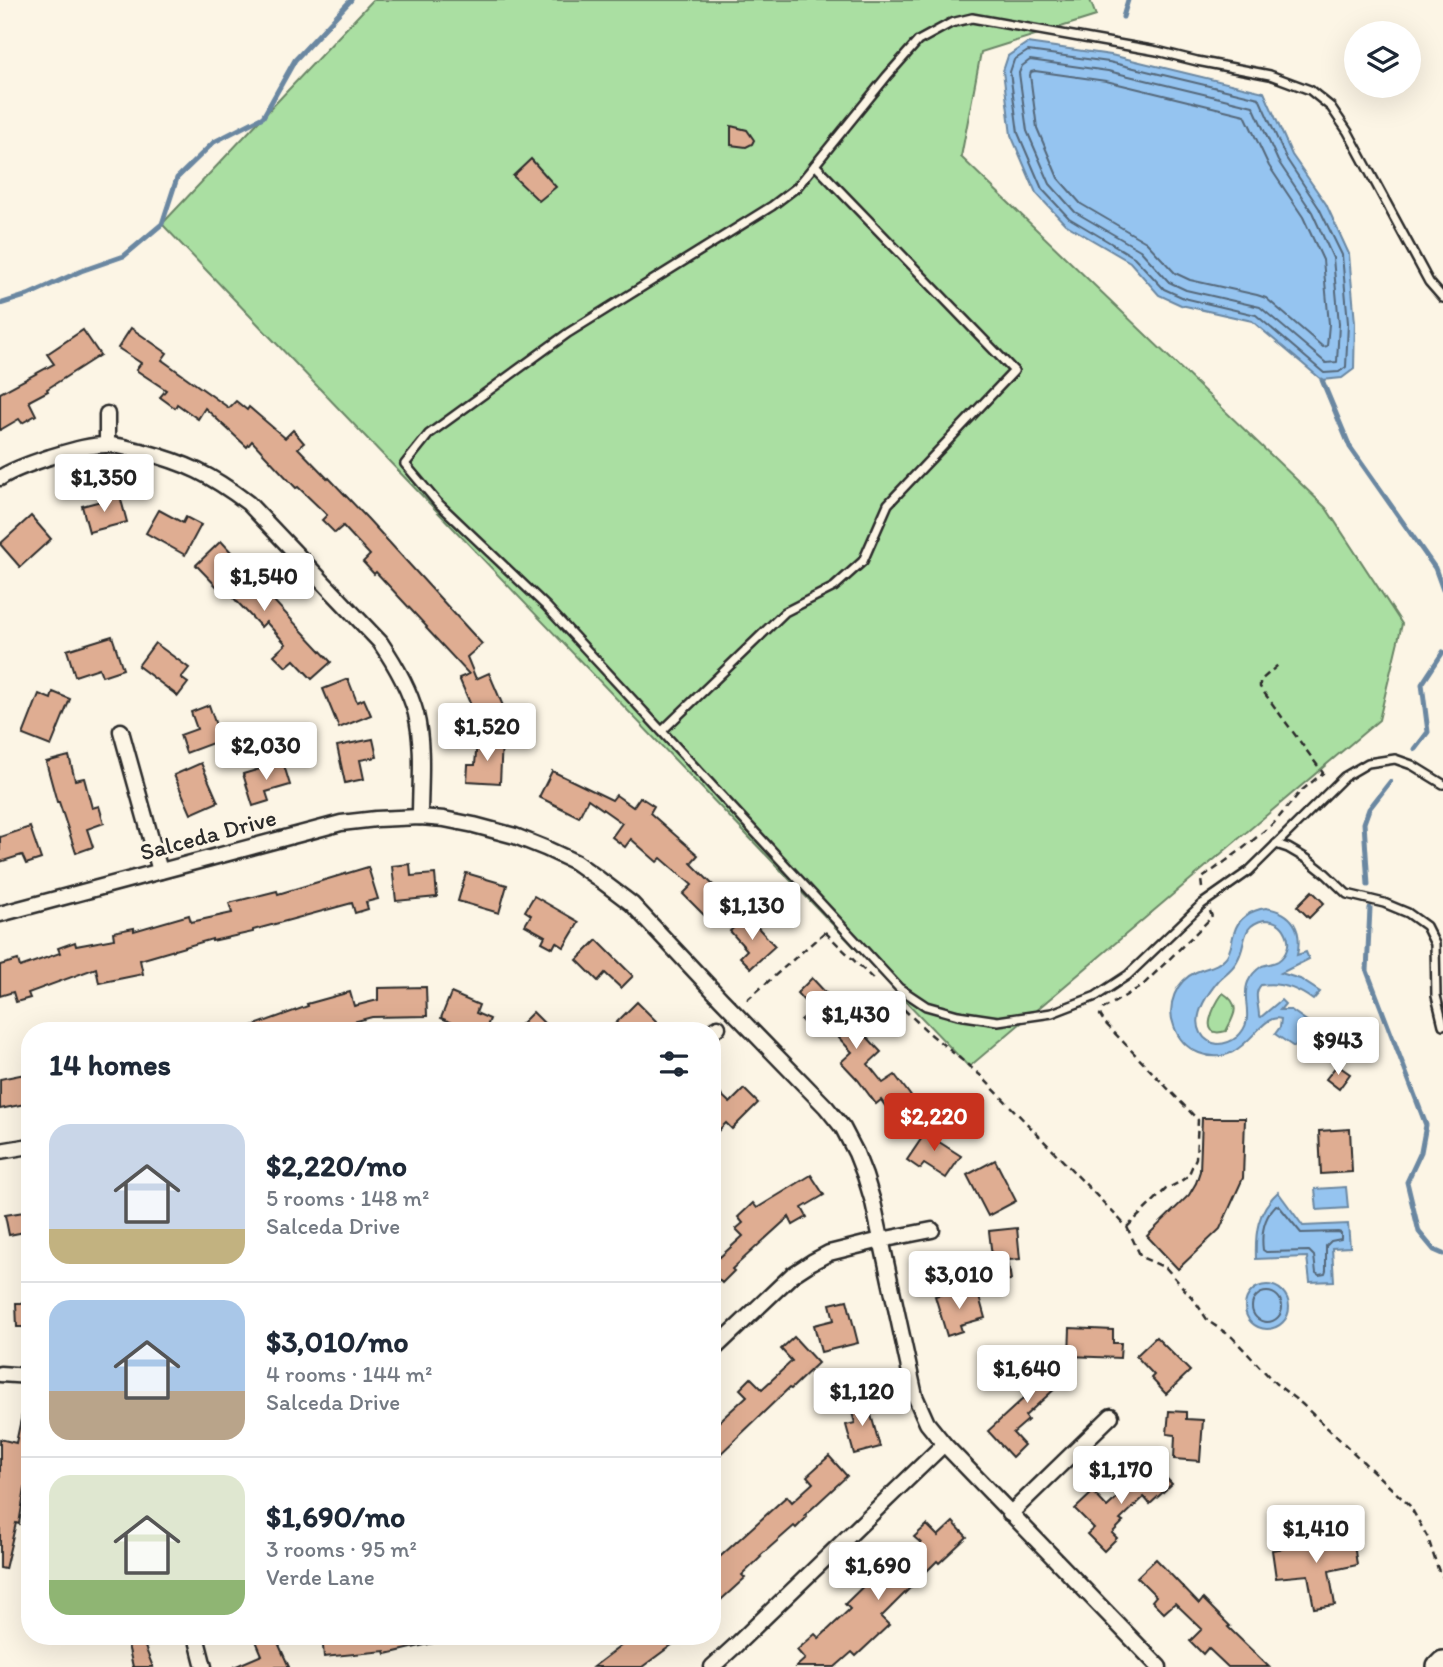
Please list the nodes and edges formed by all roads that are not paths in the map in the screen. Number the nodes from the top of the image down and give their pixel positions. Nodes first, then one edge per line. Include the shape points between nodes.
1 (815, 165) junction
2 (1443, 298) edge
3 (107, 414) dead end
4 (107, 444) junction
5 (0, 478) edge
6 (121, 731) dead end
7 (662, 731) junction
8 (1443, 784) edge
9 (420, 817) junction
10 (1276, 844) junction
11 (160, 871) junction
12 (0, 914) edge
13 (1443, 1025) edge
14 (21, 1148) edge
15 (0, 1151) edge
16 (932, 1230) dead end
17 (881, 1240) junction
18 (721, 1342) edge
19 (0, 1374) edge
20 (21, 1375) edge
21 (1111, 1416) dead end
22 (944, 1444) junction
23 (1010, 1514) junction
24 (198, 1645) edge
25 (1443, 1662) edge
26 (204, 1667) edge
27 (712, 1667) edge
28 (1159, 1667) edge
29 (1438, 1667) edge

1 - 2 lane via 918,41 951,23 971,18 1157,51 1270,75 1310,90 1331,107 1429,282
1 - 7 lane via 1014,371 888,504 863,561 834,587 785,612
1 - 7 lane via 797,187 772,206 568,332 429,434 405,464
3 - 4 street
4 - 5 street via 27,464
4 - 9 street via 174,460 222,483 248,503 380,642 407,687 416,715
6 - 11 street
7 - 10 lane via 899,988 926,1006 958,1016 998,1021 1052,1013 1096,996 1128,975
8 - 10 lane via 1395,759 1368,763 1344,778
9 - 11 street, Salceda Drive via 341,824
9 - 17 street, Salceda Drive via 474,825 545,848 575,862 632,904 843,1128 865,1176
10 - 13 lane via 1307,859 1347,894 1384,903 1426,926 1435,944 1436,996
11 - 12 street, Salceda Drive
14 - 15 street
16 - 17 street
17 - 18 street via 811,1262
17 - 22 street, Salceda Drive via 915,1396 927,1423
19 - 20 street
21 - 23 street
22 - 23 street, Salceda Drive
22 - 27 street
23 - 28 street, Salceda Drive
24 - 26 street
25 - 29 main road

